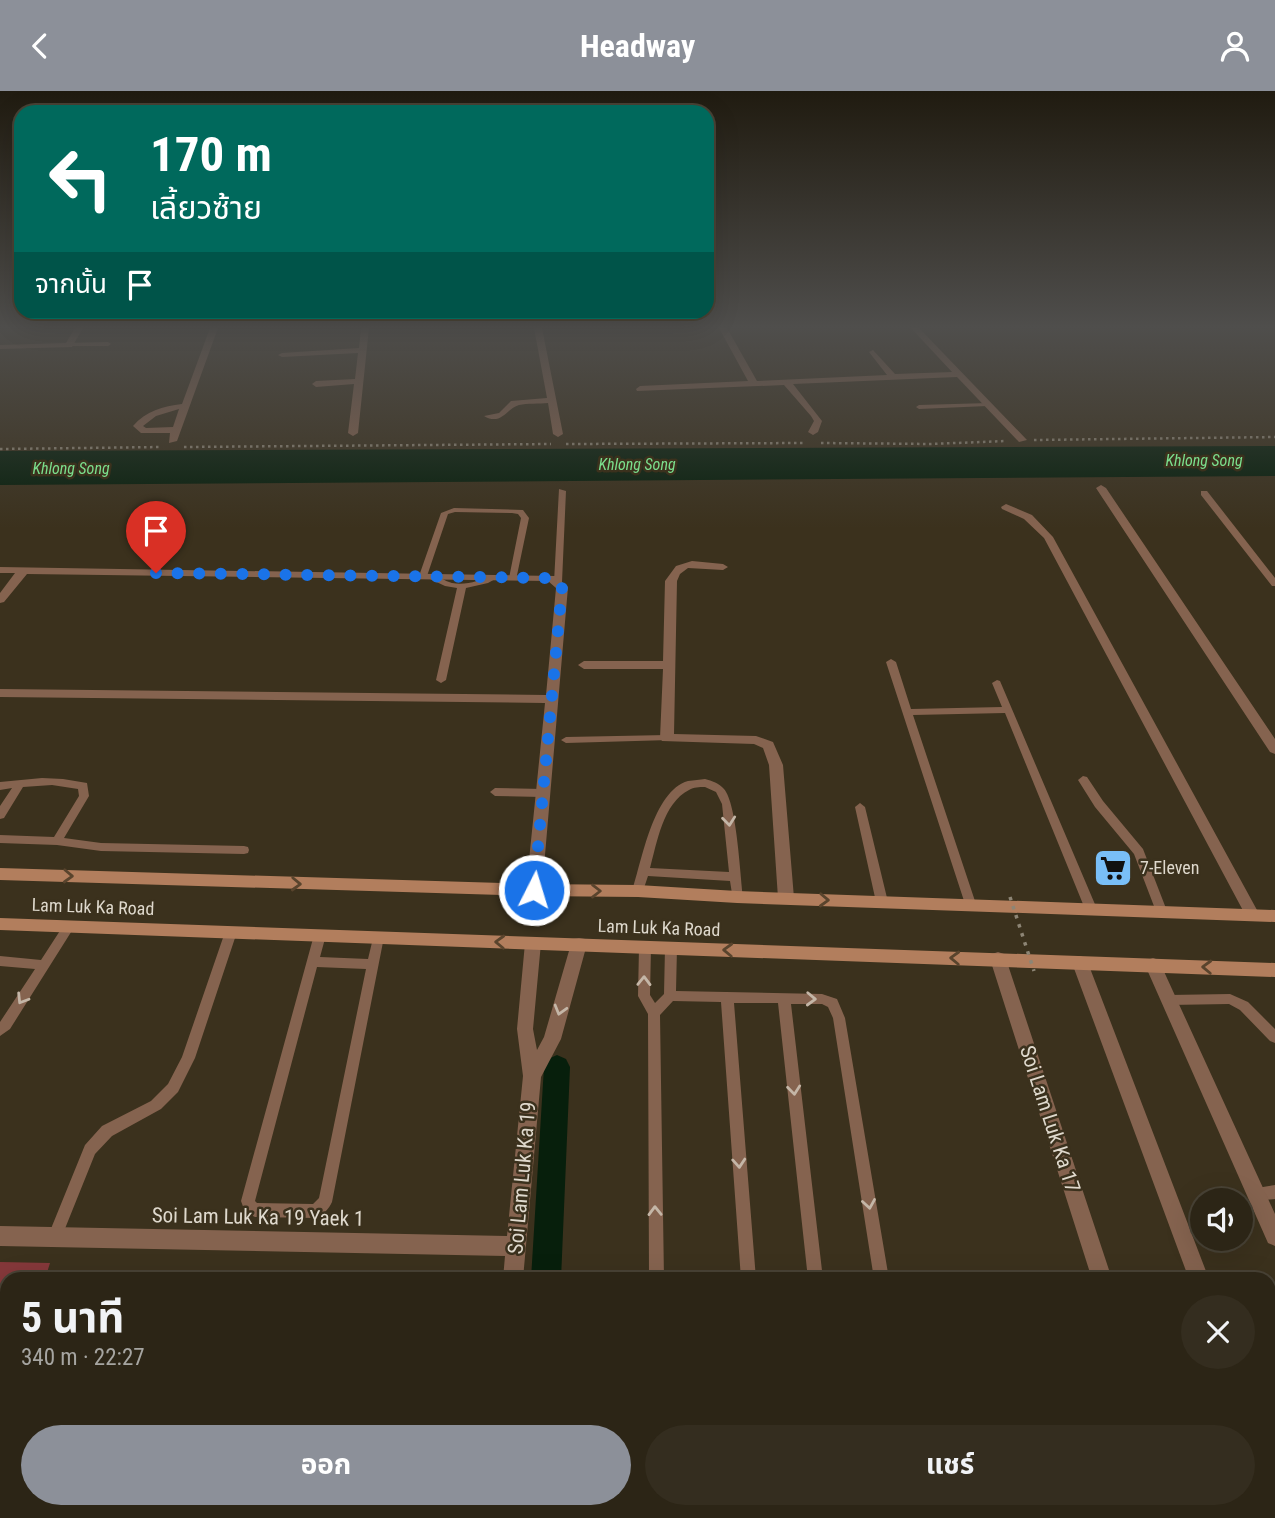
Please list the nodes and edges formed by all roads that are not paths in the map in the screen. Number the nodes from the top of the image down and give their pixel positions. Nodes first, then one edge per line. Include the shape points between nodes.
1 (189, 395) edge
2 (357, 395) edge
3 (551, 395) edge
4 (797, 395) edge
5 (978, 395) edge
6 (552, 400) junction
7 (987, 404) junction
8 (185, 406) junction
9 (919, 407) dead end
10 (488, 416) dead end
11 (176, 429) junction
12 (813, 432) dead end
13 (353, 433) dead end
14 (558, 434) dead end
15 (1021, 440) road end
16 (174, 444) road end
17 (1101, 488) dead end
18 (562, 491) dead end
19 (1204, 493) dead end
20 (1006, 507) dead end
21 (723, 566) dead end
22 (0, 570) edge
23 (23, 571) junction
24 (428, 577) junction
25 (493, 577) junction
26 (513, 578) junction
27 (558, 582) junction
28 (1275, 584) edge
29 (462, 586) junction
30 (0, 600) edge
31 (891, 662) dead end
32 (667, 665) junction
33 (584, 666) dead end
34 (441, 680) dead end
35 (997, 683) dead end
36 (0, 693) edge
37 (550, 699) junction
38 (1009, 710) junction
39 (908, 712) junction
40 (667, 738) junction
41 (566, 740) dead end
42 (1275, 749) edge
43 (1083, 780) dead end
44 (20, 783) junction
45 (0, 786) edge
46 (495, 792) dead end
47 (542, 793) junction
48 (860, 807) dead end
49 (0, 815) edge
50 (0, 839) edge
51 (57, 841) junction
52 (244, 850) dead end
53 (646, 872) junction
54 (0, 874) edge
55 (735, 877) junction
56 (534, 890) junction
57 (638, 891) junction
58 (737, 897) junction
59 (786, 898) junction
60 (883, 902) junction
61 (970, 904) junction
62 (1091, 909) junction
63 (1161, 911) junction
64 (1252, 914) junction
65 (1275, 916) edge
66 (0, 923) edge
67 (69, 926) junction
68 (231, 932) junction
69 (320, 935) junction
70 (378, 937) junction
71 (533, 943) junction
72 (579, 944) junction
73 (645, 947) junction
74 (671, 948) junction
75 (998, 960) junction
76 (0, 961) edge
77 (313, 962) junction
78 (1080, 963) junction
79 (372, 964) junction
80 (45, 965) junction
81 (1153, 965) junction
82 (1275, 970) edge
83 (670, 996) junction
84 (727, 997) junction
85 (784, 998) junction
86 (1168, 1000) junction
87 (654, 1013) junction
88 (0, 1030) edge
89 (1275, 1037) edge
90 (532, 1076) junction
91 (1275, 1192) edge
92 (1256, 1193) junction
93 (0, 1236) edge
94 (55, 1236) junction
95 (1275, 1236) edge
96 (515, 1245) junction
97 (513, 1272) edge
98 (656, 1272) edge
99 (747, 1272) edge
100 (814, 1272) edge
101 (881, 1272) edge
102 (1100, 1272) edge
103 (1196, 1272) edge

1 - 8 street
2 - 13 street
3 - 6 street
4 - 12 street via 818,421
5 - 7 street
6 - 10 street via 513,404 505,413
6 - 14 street
7 - 9 lane
7 - 15 street
8 - 11 street
8 - 11 street via 147,417 138,426 144,431
11 - 16 street
17 - 42 street
18 - 27 lane
19 - 28 lane
20 - 64 street via 1028,517 1048,537
21 - 32 street via 686,565 674,571
22 - 23 street
23 - 24 street
23 - 30 street
24 - 25 street
24 - 26 lane via 445,513 512,510 525,518
24 - 29 lane via 444,585
25 - 26 street
25 - 29 lane
26 - 27 street
27 - 37 street via 562,587
29 - 34 lane
31 - 39 lane
32 - 33 street
32 - 40 street
35 - 38 lane
36 - 37 street
37 - 47 street
38 - 39 lane
38 - 62 lane
39 - 61 lane
40 - 41 lane
40 - 59 street via 756,740 768,745 776,765
43 - 63 lane via 1139,852
44 - 45 lane
44 - 49 lane
44 - 51 lane via 83,786 84,796
46 - 47 lane
47 - 56 street
48 - 60 lane
50 - 51 lane
51 - 52 lane via 102,847
53 - 55 lane
53 -> 55 lane via 658,820 669,801 684,786 703,783 715,785 723,793
53 - 57 lane
54 -> 56 main road, Lam Luk Ka Road
55 - 58 lane
56 -> 57 main road, Lam Luk Ka Road
57 - 58 main road, Lam Luk Ka Road
58 - 59 main road, Lam Luk Ka Road
59 -> 60 main road, Lam Luk Ka Road
60 - 61 main road, Lam Luk Ka Road
61 - 62 main road, Lam Luk Ka Road
62 - 63 main road, Lam Luk Ka Road
63 - 64 main road, Lam Luk Ka Road
64 - 65 main road, Lam Luk Ka Road
66 - 67 main road, Lam Luk Ka Road
67 - 68 main road, Lam Luk Ka Road
67 - 80 lane
68 - 69 main road, Lam Luk Ka Road
68 - 94 lane via 188,1058 173,1088 156,1105 107,1131 90,1150
69 - 70 main road, Lam Luk Ka Road
69 - 77 lane
71 -> 70 main road, Lam Luk Ka Road
70 - 79 lane
71 - 72 main road, Lam Luk Ka Road
71 - 90 street via 525,1029
72 - 73 main road, Lam Luk Ka Road
72 -> 90 street via 552,1039
73 - 74 main road, Lam Luk Ka Road
87 -> 73 lane via 644,996
75 -> 74 main road, Lam Luk Ka Road
74 - 83 lane
75 - 78 main road, Lam Luk Ka Road
75 - 102 street, Soi Lam Luk Ka 17
76 - 80 lane
77 - 79 lane
77 - 79 lane via 248,1201 255,1210 316,1212 326,1202
78 - 81 main road, Lam Luk Ka Road
78 - 103 street
80 -> 88 lane
82 -> 81 main road, Lam Luk Ka Road
81 - 86 street
83 - 84 lane
83 - 87 lane
84 - 85 lane
84 -> 99 lane
85 -> 100 lane
85 -> 101 lane via 829,1000 836,1008
86 - 89 lane via 1230,999 1244,1006
86 - 92 street
98 -> 87 lane
90 - 96 street, Soi Lam Luk Ka 19
91 - 92 lane
92 - 95 street
93 - 94 street, Soi Lam Luk Ka 19 Yaek 1
94 - 96 street, Soi Lam Luk Ka 19 Yaek 1
96 - 97 street, Soi Lam Luk Ka 19

